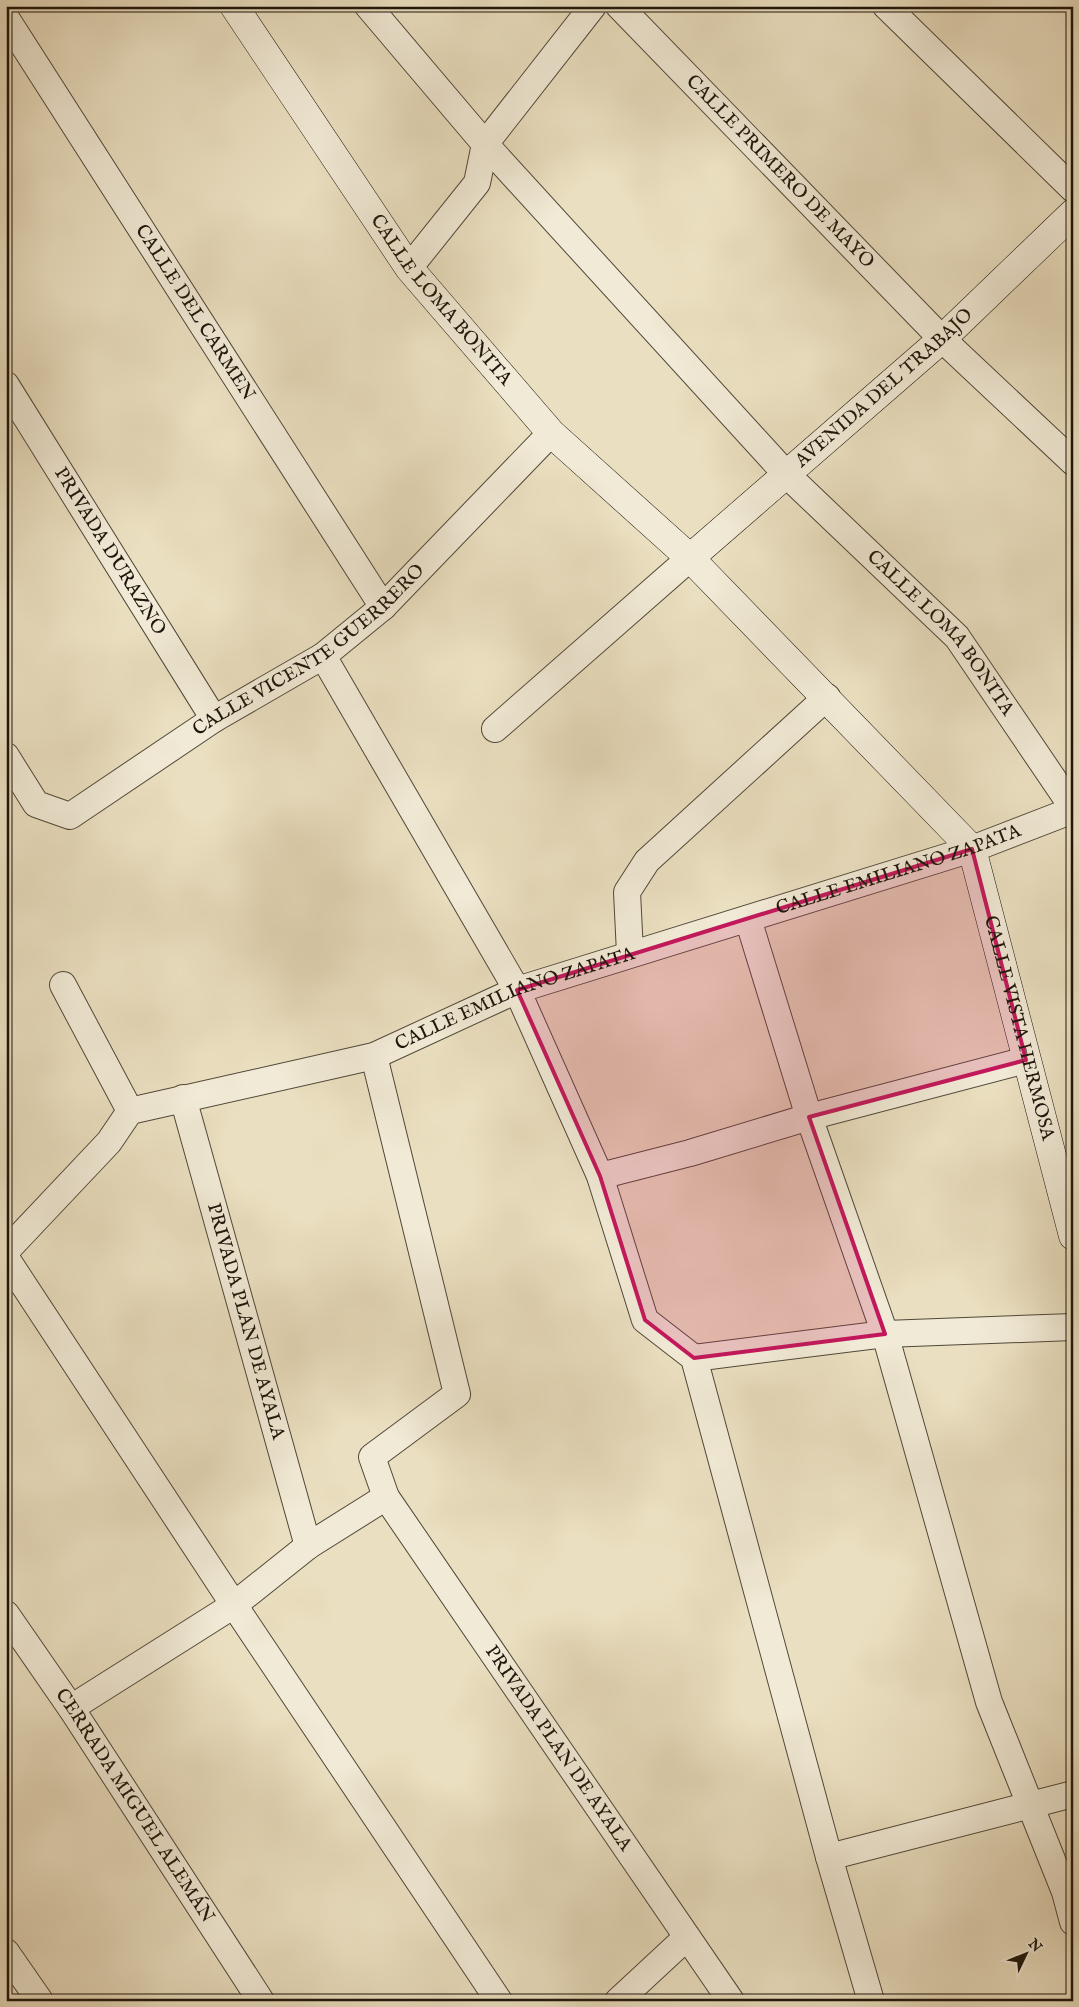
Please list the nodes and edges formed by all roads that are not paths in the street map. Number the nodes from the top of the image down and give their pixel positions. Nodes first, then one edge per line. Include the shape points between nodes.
1 (234, 6) edge
2 (368, 6) edge
3 (593, 6) edge
4 (619, 6) edge
5 (886, 6) edge
6 (6, 18) edge
7 (485, 144) junction
8 (1073, 188) edge
9 (1073, 213) edge
10 (409, 268) junction
11 (942, 339) junction
12 (6, 385) edge
13 (551, 433) junction
14 (1073, 462) edge
15 (787, 475) junction
16 (690, 558) junction
17 (383, 607) junction
18 (323, 656) junction
19 (827, 697) junction
20 (214, 719) junction
21 (494, 729) dead end
22 (6, 756) edge
23 (1073, 809) edge
24 (972, 849) junction
25 (748, 919) junction
26 (630, 953) junction
27 (63, 985) dead end
28 (517, 990) junction
29 (374, 1056) junction
30 (1026, 1060) junction
31 (183, 1098) junction
32 (130, 1111) junction
33 (809, 1117) junction
34 (600, 1176) junction
35 (1073, 1236) edge
36 (6, 1251) edge
37 (6, 1258) edge
38 (1073, 1326) edge
39 (885, 1334) junction
40 (694, 1358) junction
41 (386, 1497) junction
42 (308, 1546) junction
43 (234, 1605) junction
44 (6, 1614) edge
45 (71, 1708) junction
46 (1073, 1794) edge
47 (1030, 1805) junction
48 (829, 1857) junction
49 (1073, 1922) edge
50 (687, 1937) junction
51 (6, 1952) edge
52 (40, 2001) edge
53 (261, 2001) edge
54 (499, 2001) edge
55 (618, 2001) edge
56 (731, 2001) edge
57 (871, 2001) edge

1 - 10 street, CALLE LOMA BONITA
2 - 7 street, CALLE LOMA BONITA
3 - 7 street
4 - 11 street, CALLE PRIMERO DE MAYO
5 - 8 street
6 - 17 street, CALLE DEL CARMEN
7 - 10 street via 477,183
7 - 15 street, CALLE LOMA BONITA
9 - 11 street, AVENIDA DEL TRABAJO
10 - 13 street, CALLE LOMA BONITA
11 - 14 street, CALLE PRIMERO DE MAYO
11 - 15 street, AVENIDA DEL TRABAJO
12 - 20 street, PRIVADA DURAZNO
13 - 16 street, CALLE LOMA BONITA
13 - 17 street, CALLE VICENTE GUERRERO
15 - 16 street, AVENIDA DEL TRABAJO
15 - 23 street, CALLE LOMA BONITA via 957,637
16 - 19 street, CALLE LOMA BONITA
16 - 21 street
17 - 18 street, CALLE VICENTE GUERRERO
18 - 20 street, CALLE VICENTE GUERRERO
18 - 28 street
19 - 24 street, CALLE LOMA BONITA
19 - 26 street via 647,862 627,892
20 - 22 street, CALLE VICENTE GUERRERO via 70,816 36,804
23 - 24 street, CALLE EMILIANO ZAPATA
24 - 25 street, CALLE EMILIANO ZAPATA
24 - 30 street, CALLE VISTA HERMOSA
25 - 26 street, CALLE EMILIANO ZAPATA
25 - 33 street
26 - 28 street, CALLE EMILIANO ZAPATA
27 - 32 street
28 - 29 street, CALLE EMILIANO ZAPATA
28 - 34 street
29 - 31 street, CALLE EMILIANO ZAPATA
29 - 41 street, PRIVADA PLAN DE AYALA via 457,1394 372,1457
30 - 33 street
30 - 35 street, CALLE VISTA HERMOSA
31 - 32 street, CALLE EMILIANO ZAPATA
31 - 42 street, PRIVADA PLAN DE AYALA
32 - 36 street via 109,1142
33 - 34 street
33 - 39 street
34 - 40 street via 645,1320
37 - 43 street
38 - 39 street
39 - 40 street
39 - 47 street via 989,1702
40 - 48 street
41 - 42 street
41 - 50 street, PRIVADA PLAN DE AYALA
42 - 43 street
43 - 45 street
43 - 54 street
44 - 45 street, CERRADA MIGUEL ALEMÁN
45 - 53 street, CERRADA MIGUEL ALEMÁN
46 - 47 street
47 - 48 street
47 - 49 street via 1065,1892
48 - 57 street
50 - 55 street
50 - 56 street, PRIVADA PLAN DE AYALA
51 - 52 street

